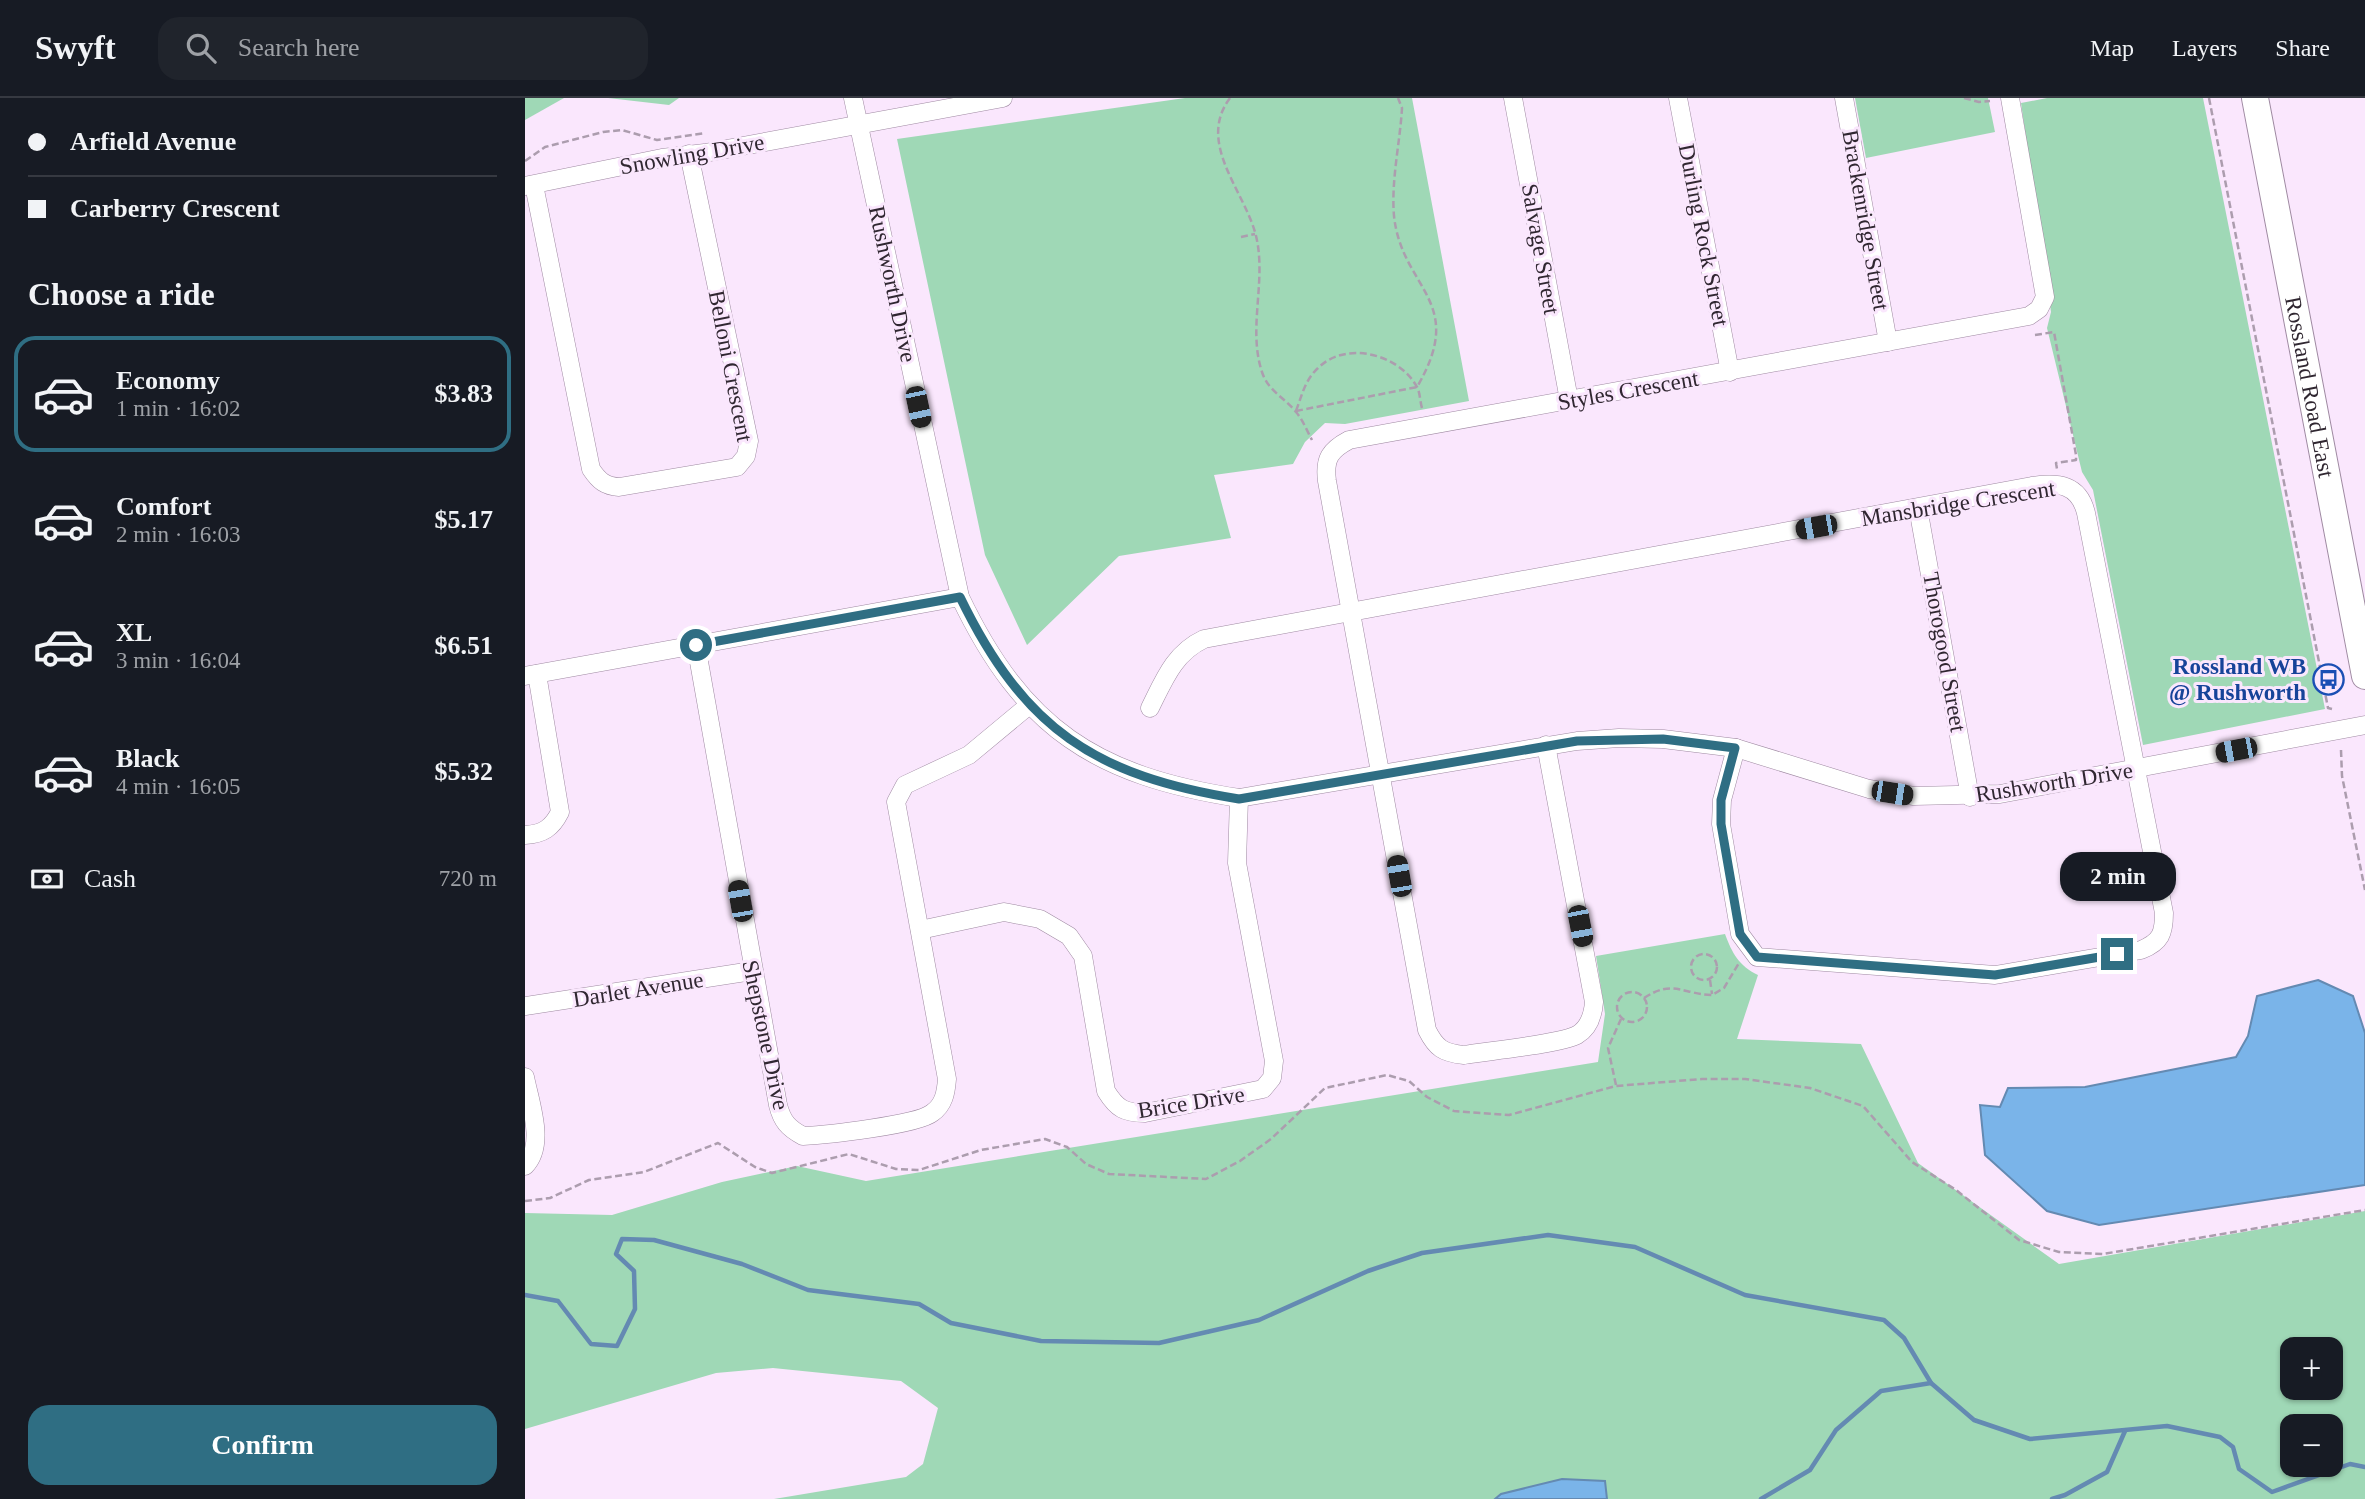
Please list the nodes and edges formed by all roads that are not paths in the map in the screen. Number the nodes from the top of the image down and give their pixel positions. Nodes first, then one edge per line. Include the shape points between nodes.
1 (853, 98) edge
2 (1003, 98) edge
3 (1513, 98) edge
4 (1678, 98) edge
5 (1844, 98) edge
6 (2010, 98) edge
7 (2255, 98) edge
8 (859, 124) junction
9 (689, 154) junction
10 (529, 186) edge
11 (1888, 342) junction
12 (1730, 372) junction
13 (1569, 400) junction
14 (1918, 508) junction
15 (960, 597) junction
16 (1352, 612) junction
17 (696, 645) junction
18 (531, 675) edge
19 (2365, 676) edge
20 (1028, 706) junction
21 (1150, 708) dead end
22 (2365, 725) edge
23 (1546, 746) junction
24 (1735, 748) junction
25 (2134, 769) junction
26 (1381, 776) junction
27 (1971, 797) junction
28 (1239, 799) junction
29 (525, 835) edge
30 (920, 930) junction
31 (752, 971) junction
32 (525, 1006) edge
33 (525, 1077) edge
34 (525, 1166) edge

1 - 8 street, Rushworth Drive
2 - 8 street, Snowling Drive
3 - 13 street, Salvage Street
4 - 12 street, Durling Rock Street
5 - 11 street, Brackenridge Street
6 - 11 street, Styles Crescent via 2045,297 2039,309 2029,316
7 - 19 main road, Rossland Road East
8 - 9 street, Snowling Drive
8 - 15 street, Rushworth Drive
9 - 10 street, Snowling Drive
9 - 10 street, Belloni Crescent via 749,441 746,456 737,467 619,487 598,480 591,469
11 - 12 street, Styles Crescent
12 - 13 street, Styles Crescent
13 - 16 street, Styles Crescent via 1336,446 1325,466
14 - 16 street, Mansbridge Crescent
14 - 25 street, Mansbridge Crescent via 2052,483 2076,492 2086,513
14 - 27 street, Thorogood Street
15 - 17 street
15 - 20 street, Rushworth Drive via 981,640
16 - 21 street, Mansbridge Crescent via 1204,639 1189,646 1171,666
16 - 26 street, Styles Crescent
17 - 18 street
17 - 31 street, Shepstone Drive
18 - 29 street via 560,812 554,824 540,834
20 - 28 street, Rushworth Drive via 1071,739 1126,771
20 - 30 street, Shepstone Drive via 969,755 899,792 898,816
22 - 25 street, Rushworth Drive
23 - 24 street, Rushworth Drive via 1640,738
23 - 26 street, Rushworth Drive
23 - 26 street, Styles Crescent via 1594,1002 1587,1027 1570,1038 1464,1055 1447,1054 1435,1046 1427,1030
24 - 25 street, Mansbridge Crescent via 1721,800 1721,824 1740,934 1757,957 1972,974 2020,972 2155,945 2164,932 2164,914
24 - 27 street, Rushworth Drive via 1869,789
25 - 27 street, Rushworth Drive
26 - 28 street, Rushworth Drive
28 - 30 street, Brice Drive via 1237,863 1274,1061 1272,1078 1263,1089 1128,1113 1114,1104 1106,1091 1083,956 1069,936 1039,919 1004,912
30 - 31 street, Shepstone Drive via 947,1079 939,1107 921,1119 818,1136 803,1136 789,1129 781,1118
31 - 32 street, Darlet Avenue
33 - 34 street via 536,1141 532,1159

